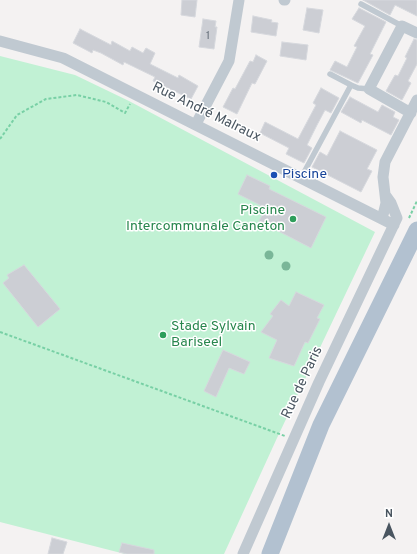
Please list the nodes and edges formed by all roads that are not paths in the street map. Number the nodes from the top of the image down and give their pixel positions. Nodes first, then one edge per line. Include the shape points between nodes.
1 (239, 0) edge
2 (361, 4) dead end
3 (402, 26) junction
4 (417, 34) edge
5 (0, 41) edge
6 (330, 74) dead end
7 (351, 85) junction
8 (369, 89) junction
9 (417, 100) edge
10 (411, 112) junction
11 (196, 124) junction
12 (301, 178) junction
13 (386, 196) junction
14 (382, 219) junction
15 (395, 221) junction
16 (417, 230) edge
17 (243, 554) edge
18 (270, 554) edge

1 - 11 street via 229,61
2 - 3 lane
3 - 4 street
3 - 8 street
5 - 11 street, Rue André Malraux via 63,58
6 - 7 lane
7 - 8 lane
7 - 12 lane
8 - 10 street
9 - 10 street
10 - 13 street via 385,162 383,177
11 - 12 street, Rue André Malraux
12 - 14 street, Rue André Malraux
13 - 14 street
13 - 15 street via 391,203
14 - 15 street, Rue André Malraux
15 - 17 street, Rue de Paris via 318,382
16 - 18 main road via 321,425

